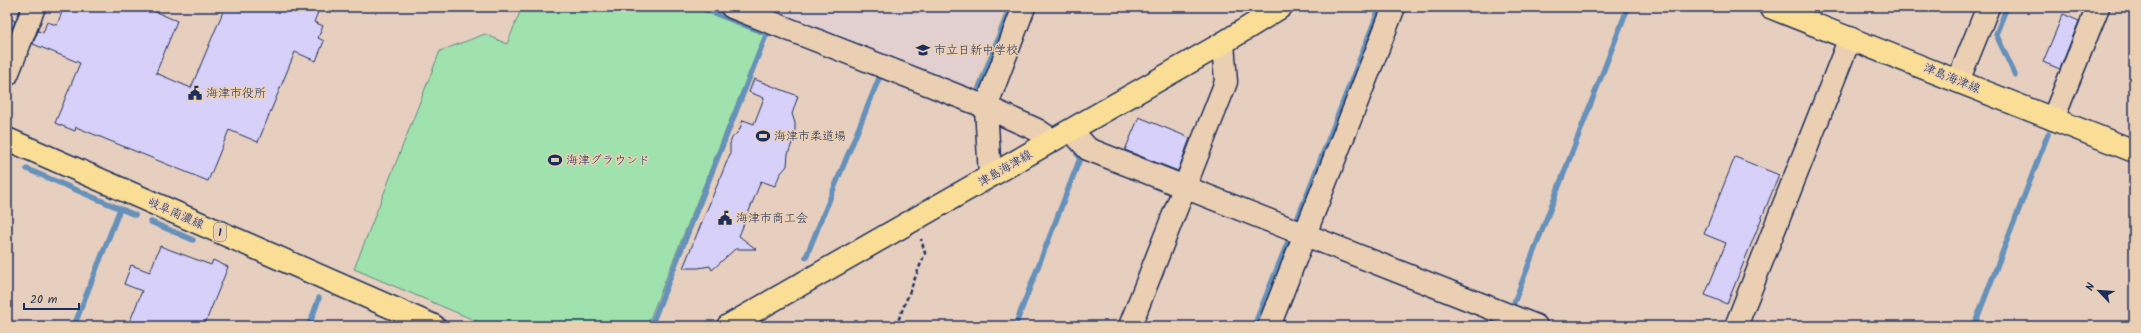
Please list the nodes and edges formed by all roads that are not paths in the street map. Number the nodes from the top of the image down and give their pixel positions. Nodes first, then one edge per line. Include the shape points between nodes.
1 (34, 7) edge
2 (732, 7) edge
3 (1024, 7) edge
4 (1281, 7) edge
5 (1394, 7) edge
6 (1770, 7) edge
7 (1988, 7) edge
8 (2098, 7) edge
9 (1850, 38) junction
10 (1223, 43) junction
11 (7, 76) edge
12 (1958, 81) junction
13 (986, 107) junction
14 (2053, 119) junction
15 (1074, 129) junction
16 (7, 139) edge
17 (1052, 140) junction
18 (2134, 151) edge
19 (990, 176) junction
20 (1185, 187) junction
21 (1304, 235) junction
22 (427, 325) edge
23 (728, 326) edge
24 (1130, 326) edge
25 (1269, 326) edge
26 (1536, 326) edge
27 (1736, 326) edge

1 - 11 street
2 - 13 street
3 - 13 street
4 - 10 main road, 津島海津線
5 - 21 street
6 - 9 main road, 津島海津線
7 - 12 street
8 - 14 street
9 - 12 main road, 津島海津線
9 - 27 street
10 - 15 main road, 津島海津線
10 - 20 street via 1226,82
12 - 14 main road, 津島海津線
13 - 17 street via 1037,130
13 - 19 street
14 - 18 main road, 津島海津線
15 - 17 main road, 津島海津線
15 - 20 street via 1088,149
16 - 22 main road, 岐阜南濃線 / 1
17 - 19 main road, 津島海津線
19 - 23 main road, 津島海津線
20 - 21 street
20 - 24 street
21 - 25 street
21 - 26 street

